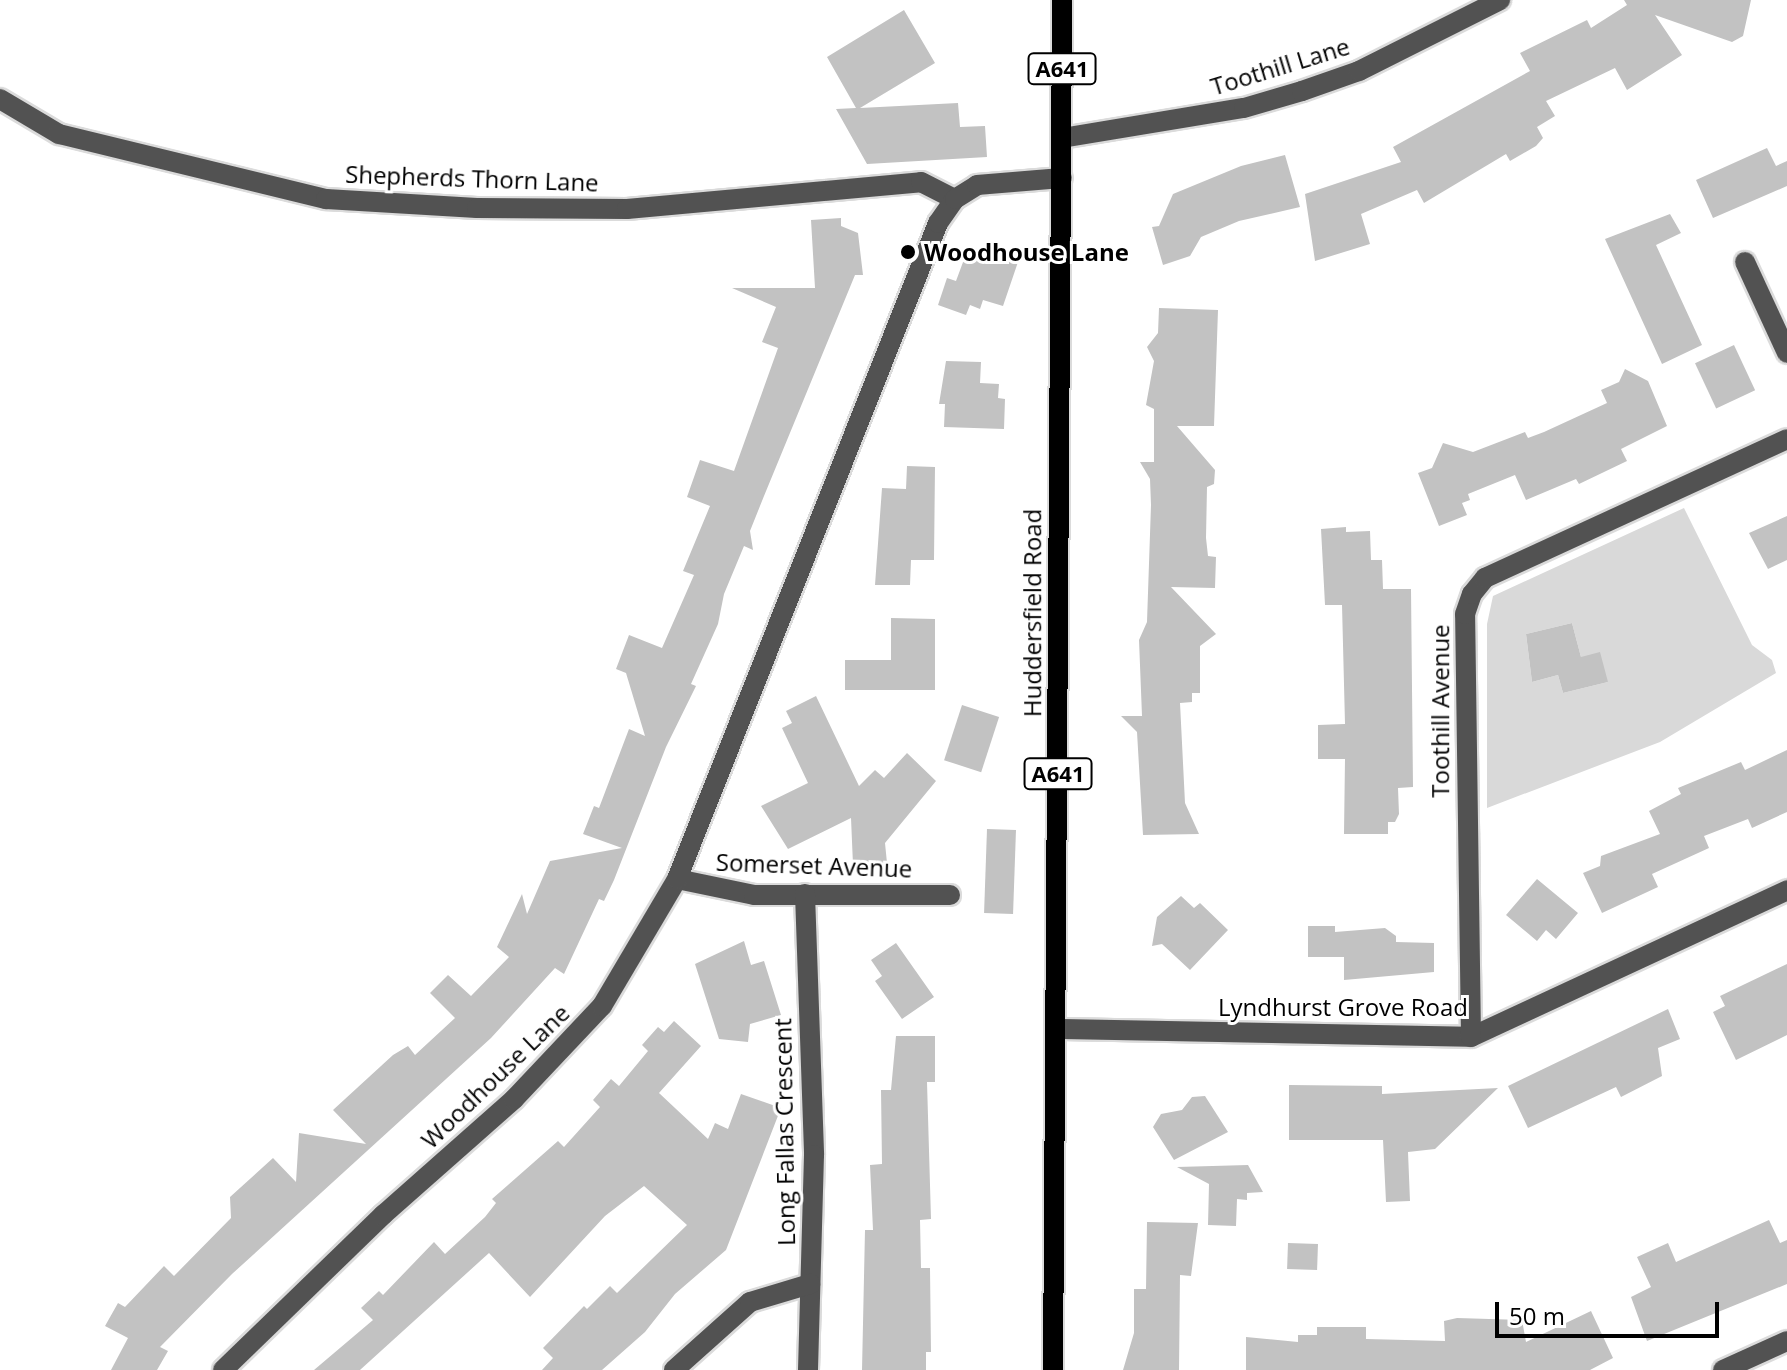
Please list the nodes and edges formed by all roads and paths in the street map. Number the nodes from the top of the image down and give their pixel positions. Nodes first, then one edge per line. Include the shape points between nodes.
1 (1062, 0) edge
2 (1500, 0) edge
3 (0, 99) edge
4 (1062, 138) junction
5 (1062, 178) junction
6 (955, 199) junction
7 (1745, 262) dead end
8 (1787, 353) edge
9 (1787, 439) edge
10 (677, 879) junction
11 (1787, 890) edge
12 (805, 894) junction
13 (950, 895) dead end
14 (1059, 1029) junction
15 (1471, 1037) junction
16 (810, 1284) junction
17 (1787, 1341) edge
18 (223, 1370) edge
19 (674, 1370) edge
20 (808, 1370) edge
21 (1053, 1370) edge
22 (1723, 1370) edge

1 - 4 main road, Huddersfield Road / A641
2 - 4 street, Toothill Lane via 1359,71 1302,91 1244,108
3 - 6 street, Shepherds Thorn Lane via 59,134 326,199 627,209 921,182
4 - 5 main road, Huddersfield Road / A641
5 - 6 street via 977,185
5 - 14 main road, Huddersfield Road / A641
6 - 10 street, Woodhouse Lane via 934,232
7 - 8 street
9 - 15 street, Toothill Avenue via 1485,578 1472,594 1465,614
10 - 12 street, Somerset Avenue via 739,893
10 - 18 street, Woodhouse Lane via 629,966 563,1052
11 - 15 street, Lyndhurst Grove Road
12 - 13 street, Somerset Avenue
12 - 16 street, Long Fallas Crescent via 814,1155
14 - 15 street, Lyndhurst Grove Road
14 - 21 main road, Huddersfield Road / A641
16 - 19 street via 750,1302
16 - 20 street, Long Fallas Crescent
17 - 22 street

